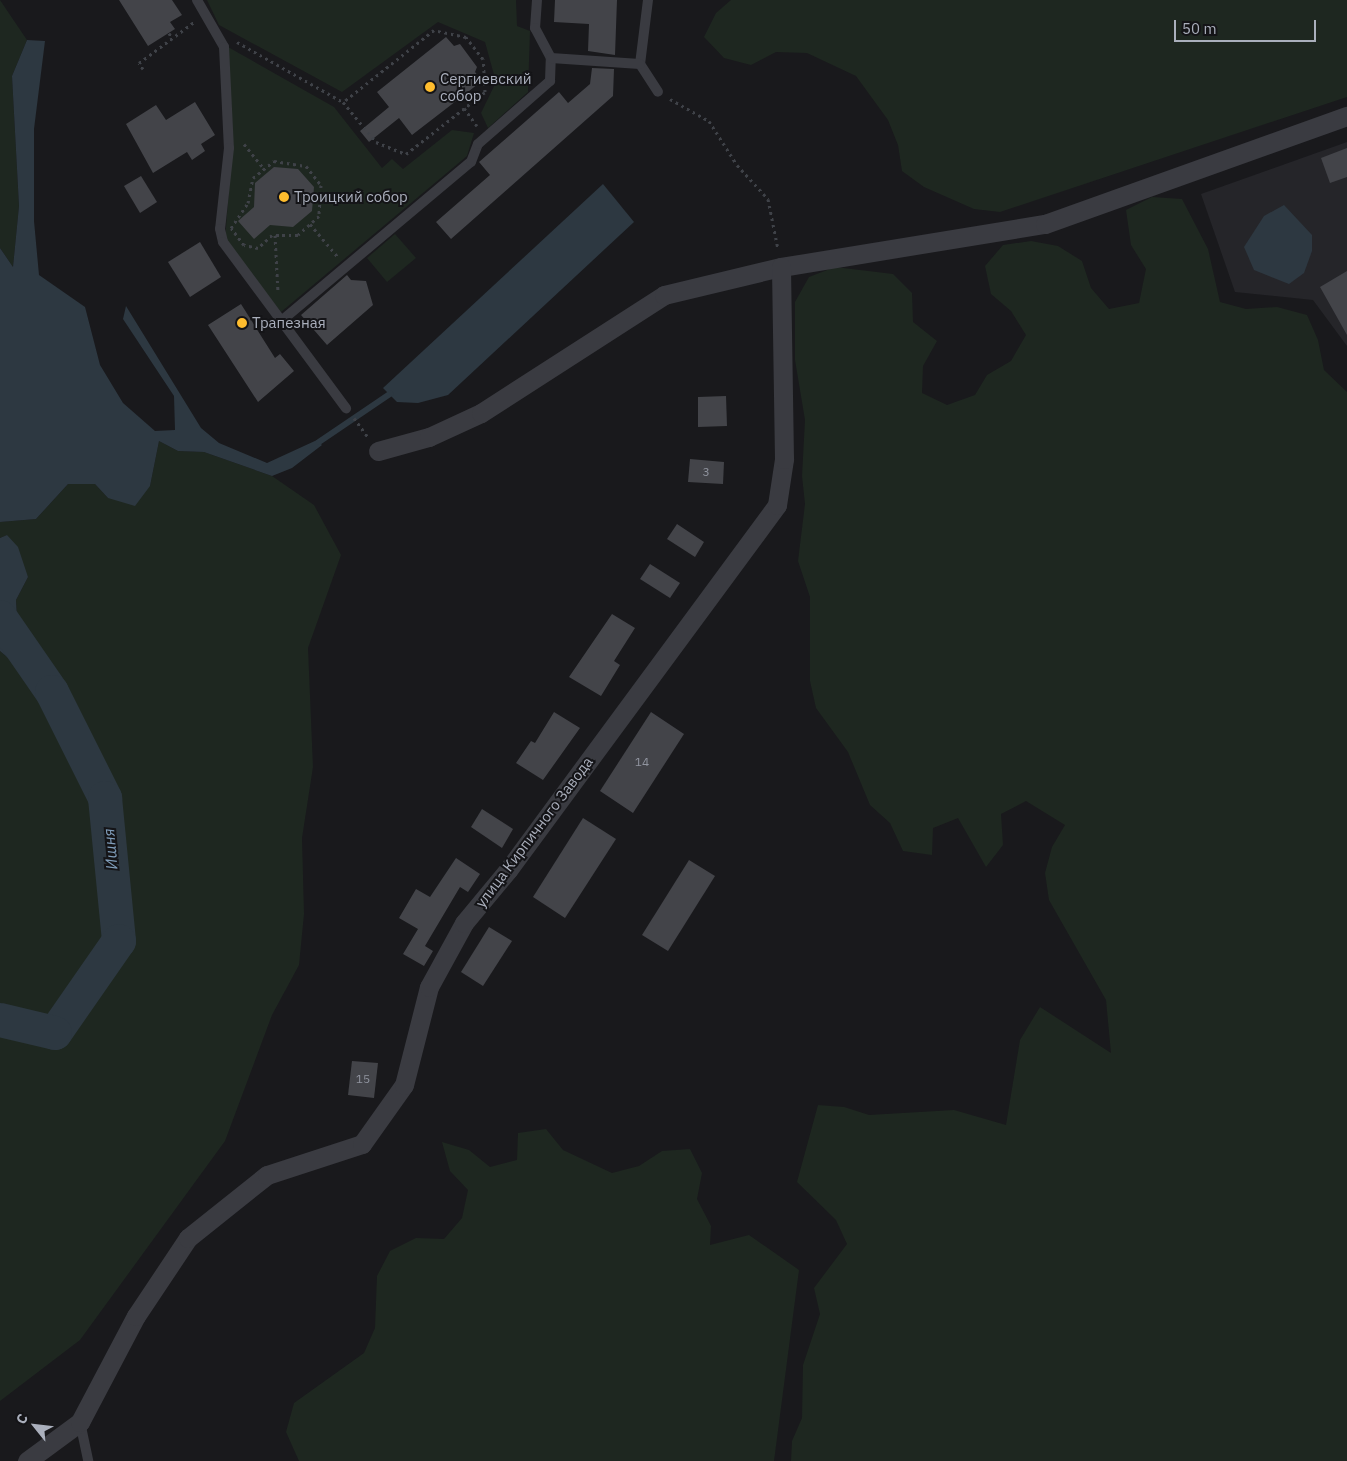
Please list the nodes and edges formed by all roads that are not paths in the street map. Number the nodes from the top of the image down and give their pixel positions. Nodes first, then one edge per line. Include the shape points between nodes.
1 (197, 0) edge
2 (537, 0) edge
3 (648, 0) edge
4 (551, 58) junction
5 (640, 64) junction
6 (658, 92) road end
7 (1347, 116) edge
8 (781, 267) junction
9 (280, 322) junction
10 (346, 408) dead end
11 (378, 451) dead end
12 (80, 1422) junction
13 (27, 1461) edge
14 (88, 1461) edge

1 - 9 lane via 224,47 228,124 220,229 223,242
2 - 4 lane via 535,28
3 - 5 lane
4 - 5 lane
4 - 9 lane via 550,81 478,144 471,162
5 - 6 lane
7 - 8 street via 1045,224
8 - 11 street via 664,295 481,413 436,434
8 - 12 street, улица Кирпичного Завода via 784,459 777,505 508,870 464,923 429,987 404,1086 362,1144 267,1176 188,1238 136,1316
9 - 10 lane
12 - 13 street
12 - 14 lane

